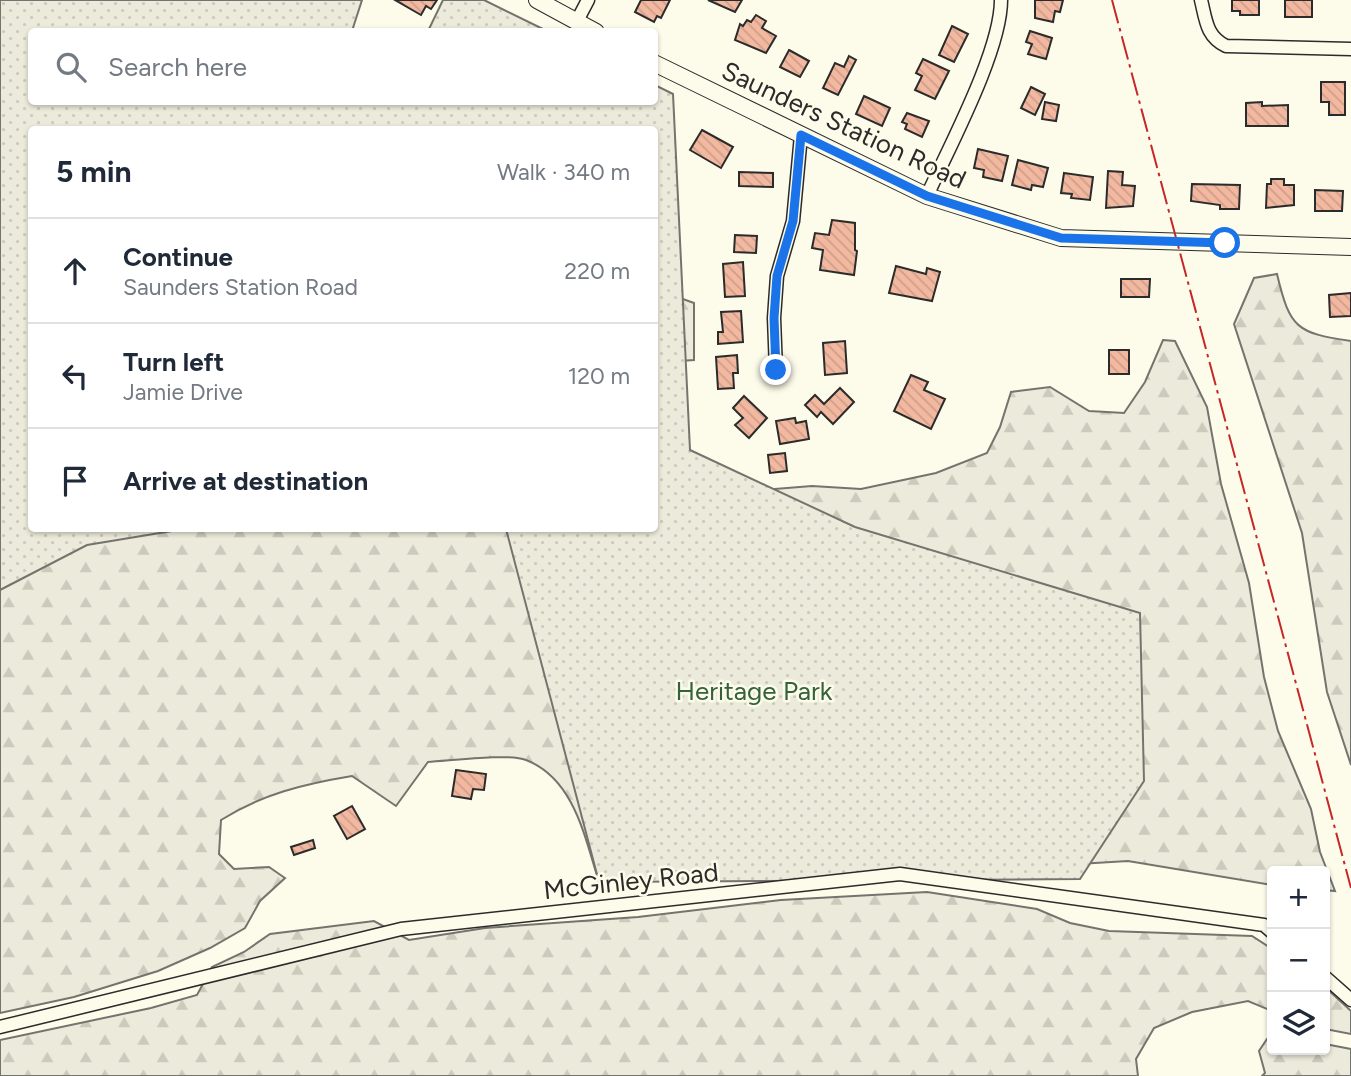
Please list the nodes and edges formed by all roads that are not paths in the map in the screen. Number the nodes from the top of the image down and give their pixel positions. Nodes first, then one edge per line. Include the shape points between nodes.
1 (537, 0) edge
2 (588, 0) edge
3 (1001, 0) edge
4 (1201, 0) edge
5 (577, 21) junction
6 (589, 28) edge
7 (1351, 49) edge
8 (658, 65) edge
9 (801, 135) junction
10 (927, 196) junction
11 (1351, 247) edge
12 (776, 370) dead end
13 (1269, 929) edge
14 (1330, 981) edge
15 (1351, 1000) edge
16 (0, 1027) edge

1 - 5 street
2 - 5 street
3 - 10 street via 1001,14 975,89
4 - 7 street via 1207,30 1226,46
5 - 6 street
8 - 9 street, Saunders Station Road
9 - 10 street, Saunders Station Road
9 - 12 street via 793,221 777,276
10 - 11 street, Saunders Station Road via 1061,238
13 - 16 street, McGinley Road via 900,874 401,929
14 - 15 street

